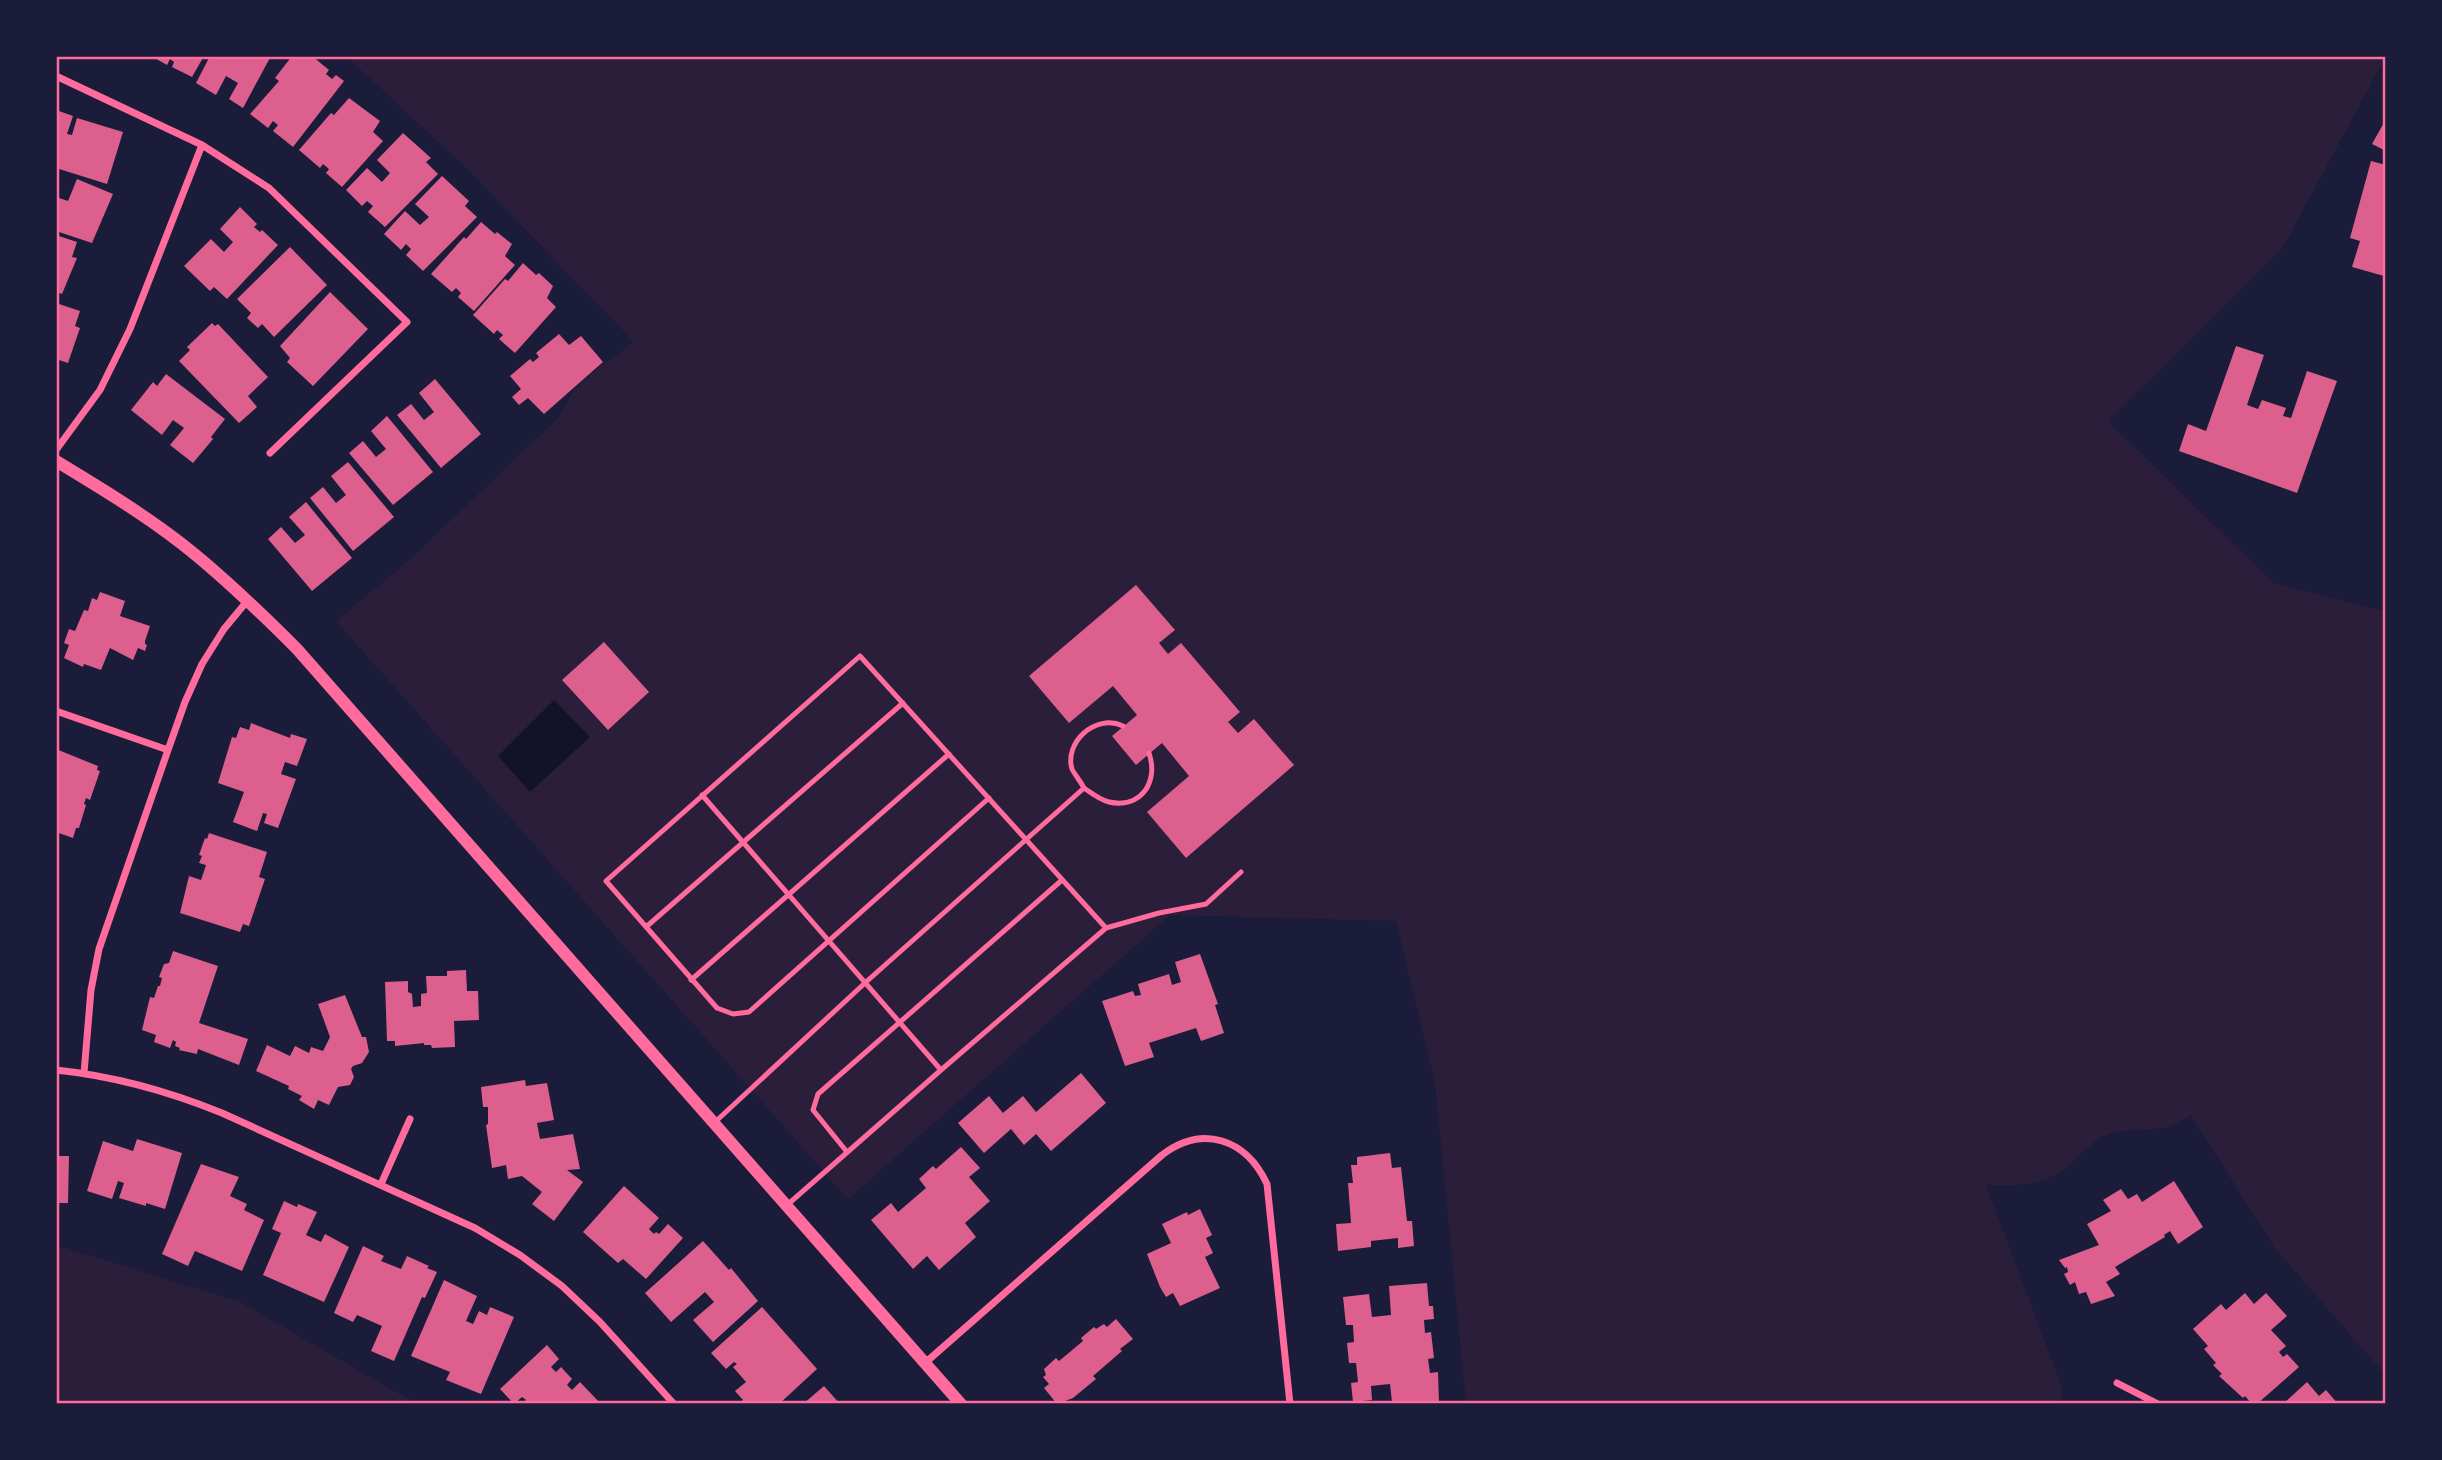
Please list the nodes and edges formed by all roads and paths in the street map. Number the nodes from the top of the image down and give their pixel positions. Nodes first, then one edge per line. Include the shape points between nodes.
1 (56, 76) edge
2 (202, 145) junction
3 (56, 450) edge
4 (270, 453) dead end
5 (56, 461) edge
6 (248, 600) junction
7 (903, 703) junction
8 (56, 711) edge
9 (1123, 726) dead end
10 (168, 750) junction
11 (1149, 753) dead end
12 (949, 754) junction
13 (1084, 788) junction
14 (702, 795) junction
15 (989, 799) junction
16 (1026, 840) junction
17 (742, 843) junction
18 (1241, 872) dead end
19 (1062, 880) junction
20 (788, 895) junction
21 (646, 927) junction
22 (1106, 928) junction
23 (828, 942) junction
24 (691, 980) junction
25 (866, 982) junction
26 (900, 1022) junction
27 (56, 1070) edge
28 (941, 1070) junction
29 (83, 1073) junction
30 (410, 1119) dead end
31 (714, 1123) junction
32 (847, 1152) junction
33 (381, 1184) junction
34 (786, 1206) junction
35 (925, 1363) junction
36 (2117, 1383) dead end
37 (674, 1404) edge
38 (961, 1404) edge
39 (1290, 1404) edge
40 (2158, 1404) edge

1 - 2 street
2 - 3 street via 130,329 100,390
2 - 4 street via 269,188 407,322
5 - 6 street via 181,544
6 - 10 street via 202,664
6 - 31 street via 297,649
7 - 12 lane
7 - 14 lane via 860,656
7 - 17 lane
8 - 10 street
9 - 13 lane via 1099,722 1084,732 1074,750 1072,767
10 - 29 street via 99,949
11 - 13 lane via 1153,778 1142,795 1126,803 1107,802
12 - 15 lane
12 - 20 lane
13 - 16 lane
14 - 17 lane
14 - 21 lane via 606,881
15 - 16 lane
15 - 23 lane
16 - 19 lane
16 - 25 lane
17 - 20 lane
17 - 21 lane
18 - 22 lane via 1206,904
19 - 22 lane
19 - 26 lane
20 - 23 lane
20 - 24 lane
21 - 24 lane
22 - 28 lane
23 - 24 lane via 749,1012 717,1009
23 - 25 lane
25 - 26 lane
25 - 31 lane
26 - 28 lane
26 - 32 lane via 818,1094 813,1110
27 - 29 street
28 - 32 lane
29 - 33 street via 181,1097
30 - 33 street
31 - 34 street
32 - 34 lane
33 - 37 street via 475,1228 562,1286
34 - 35 street
35 - 38 street
35 - 39 street via 1172,1147 1210,1138 1246,1152 1267,1184
36 - 40 street

